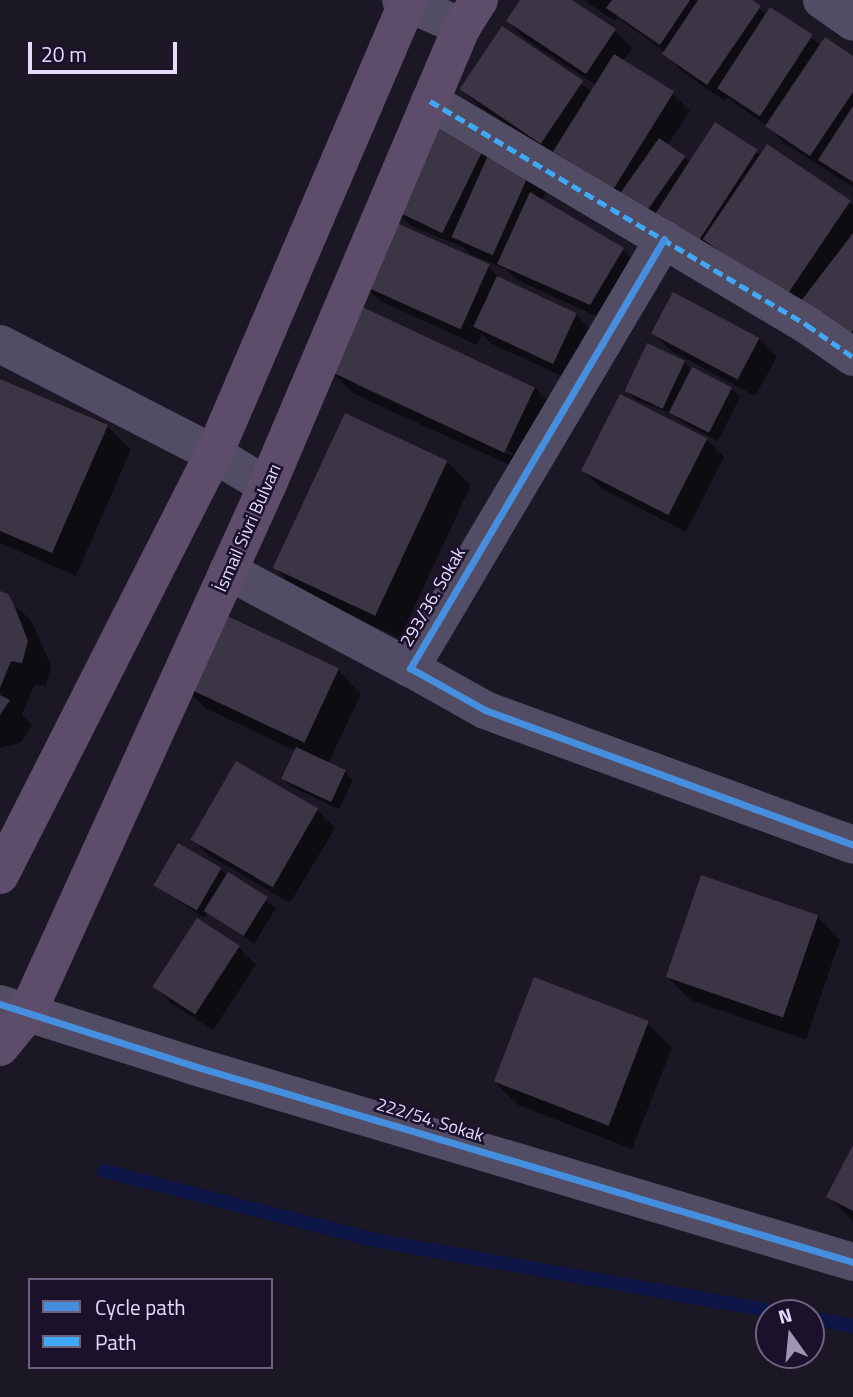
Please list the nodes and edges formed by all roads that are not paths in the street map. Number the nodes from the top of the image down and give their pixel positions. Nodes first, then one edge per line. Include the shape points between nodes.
1 (822, 0) edge
2 (406, 1) edge
3 (470, 14) edge
4 (853, 22) edge
5 (430, 101) junction
6 (664, 239) junction
7 (0, 344) edge
8 (853, 357) edge
9 (214, 454) junction
10 (267, 486) junction
11 (228, 571) junction
12 (410, 668) junction
13 (853, 845) edge
14 (0, 875) edge
15 (13, 1009) edge
16 (0, 1047) edge
17 (853, 1262) edge

1 - 4 street
2 - 3 street
2 - 9 main road
3 - 5 main road, İsmail Sivri Bulvarı
5 - 6 street
5 - 10 main road, İsmail Sivri Bulvarı
6 - 8 street
6 - 12 street, 293/36. Sokak
7 - 9 street
9 - 10 street
9 - 14 main road
10 - 11 main road, İsmail Sivri Bulvarı
11 - 12 street
11 - 15 main road, İsmail Sivri Bulvarı
12 - 13 street, 293/36. Sokak via 485,710
15 - 16 main road, İsmail Sivri Bulvarı
15 - 17 street, 222/54. Sokak

